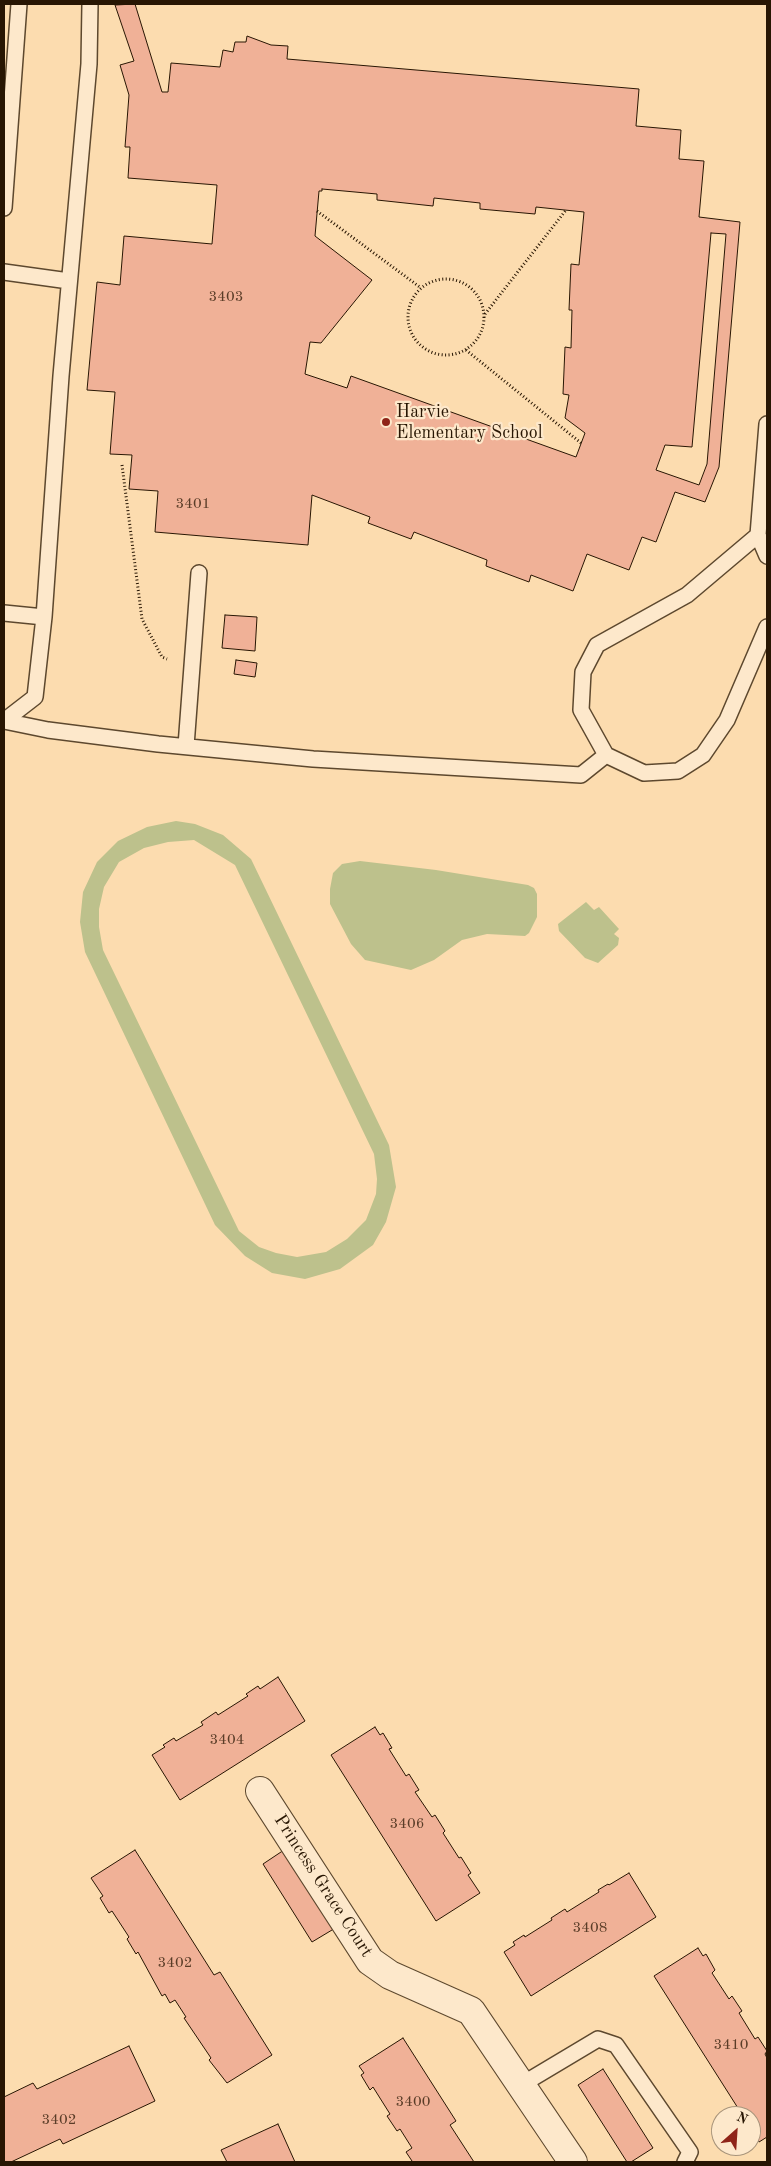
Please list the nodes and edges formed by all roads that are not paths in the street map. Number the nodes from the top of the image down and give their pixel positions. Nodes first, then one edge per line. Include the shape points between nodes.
1 (19, 4) edge
2 (90, 4) edge
3 (4, 208) edge
4 (4, 272) edge
5 (69, 281) junction
6 (767, 424) edge
7 (758, 535) junction
8 (767, 556) edge
9 (200, 573) dead end
10 (4, 613) edge
11 (44, 617) junction
12 (767, 627) edge
13 (4, 721) edge
14 (186, 746) junction
15 (606, 755) junction
16 (260, 1791) dead end
17 (521, 2085) junction
18 (573, 2162) edge
19 (685, 2162) edge

1 - 3 lane
2 - 5 lane via 89,64
4 - 5 lane
5 - 11 lane
6 - 7 lane
7 - 8 lane
7 - 15 lane via 687,596 597,645 583,672 581,710
9 - 14 lane
10 - 11 lane
11 - 13 lane via 35,697
12 - 15 lane via 727,720 703,755 678,771 644,773
13 - 14 lane via 48,730
14 - 15 lane via 313,759 581,775
16 - 17 street, Princess Grace Court via 370,1961 390,1975 471,2011
17 - 18 street, Princess Grace Court
17 - 19 lane via 598,2039 616,2045 690,2152

